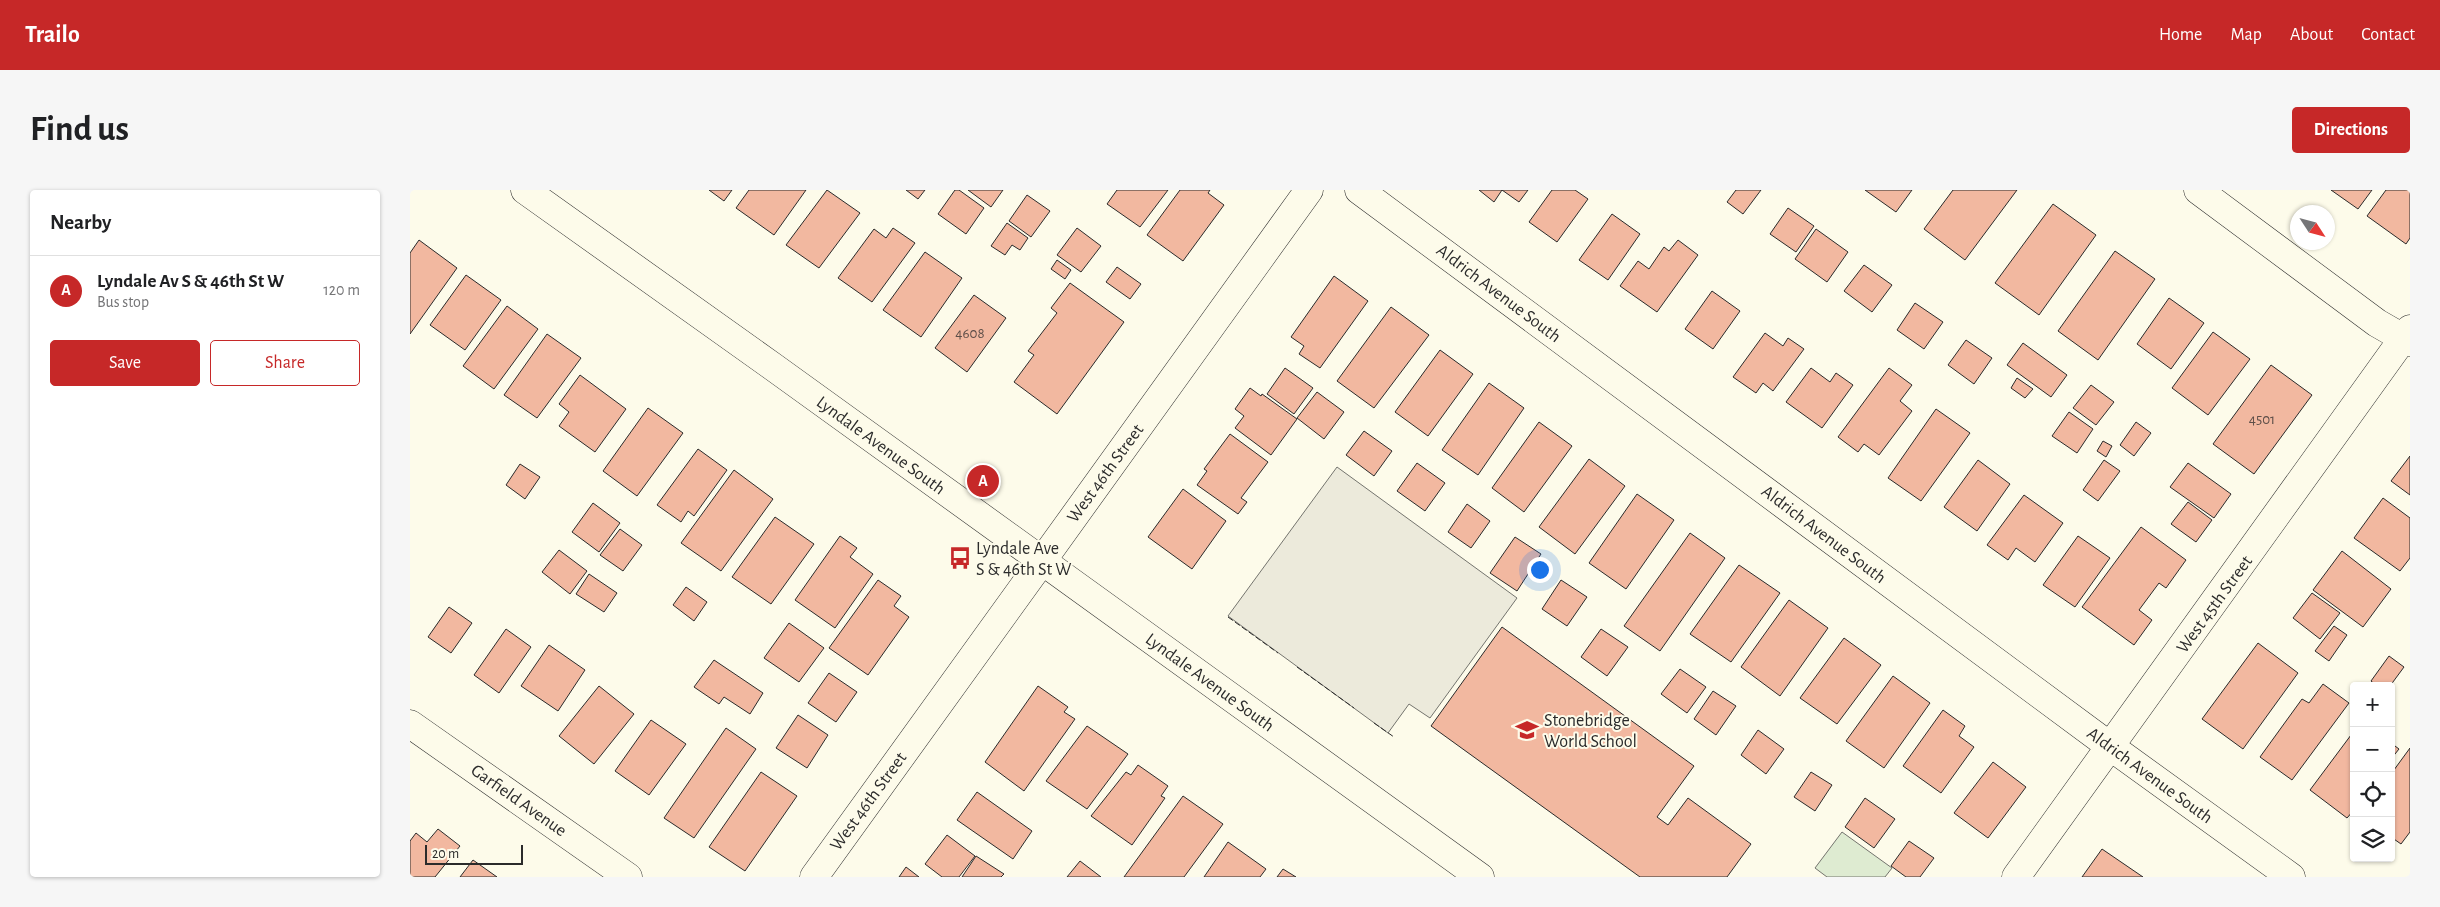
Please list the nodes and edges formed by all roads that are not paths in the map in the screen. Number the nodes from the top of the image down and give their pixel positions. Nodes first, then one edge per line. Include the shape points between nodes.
1 (525, 190) edge
2 (1309, 190) edge
3 (1359, 190) edge
4 (2198, 190) edge
5 (2408, 337) edge
6 (1042, 561) junction
7 (410, 724) edge
8 (2110, 747) junction
9 (628, 877) edge
10 (814, 877) edge
11 (1480, 877) edge
12 (2016, 877) edge
13 (2291, 877) edge

1 - 6 street, Lyndale Avenue South
2 - 6 street, West 46th Street
3 - 8 street, Aldrich Avenue South
4 - 5 street via 2377,323
5 - 8 street, West 45th Street
6 - 10 street, West 46th Street
6 - 11 street, Lyndale Avenue South
7 - 9 street, Garfield Avenue
8 - 12 street, West 45th Street
8 - 13 street, Aldrich Avenue South

